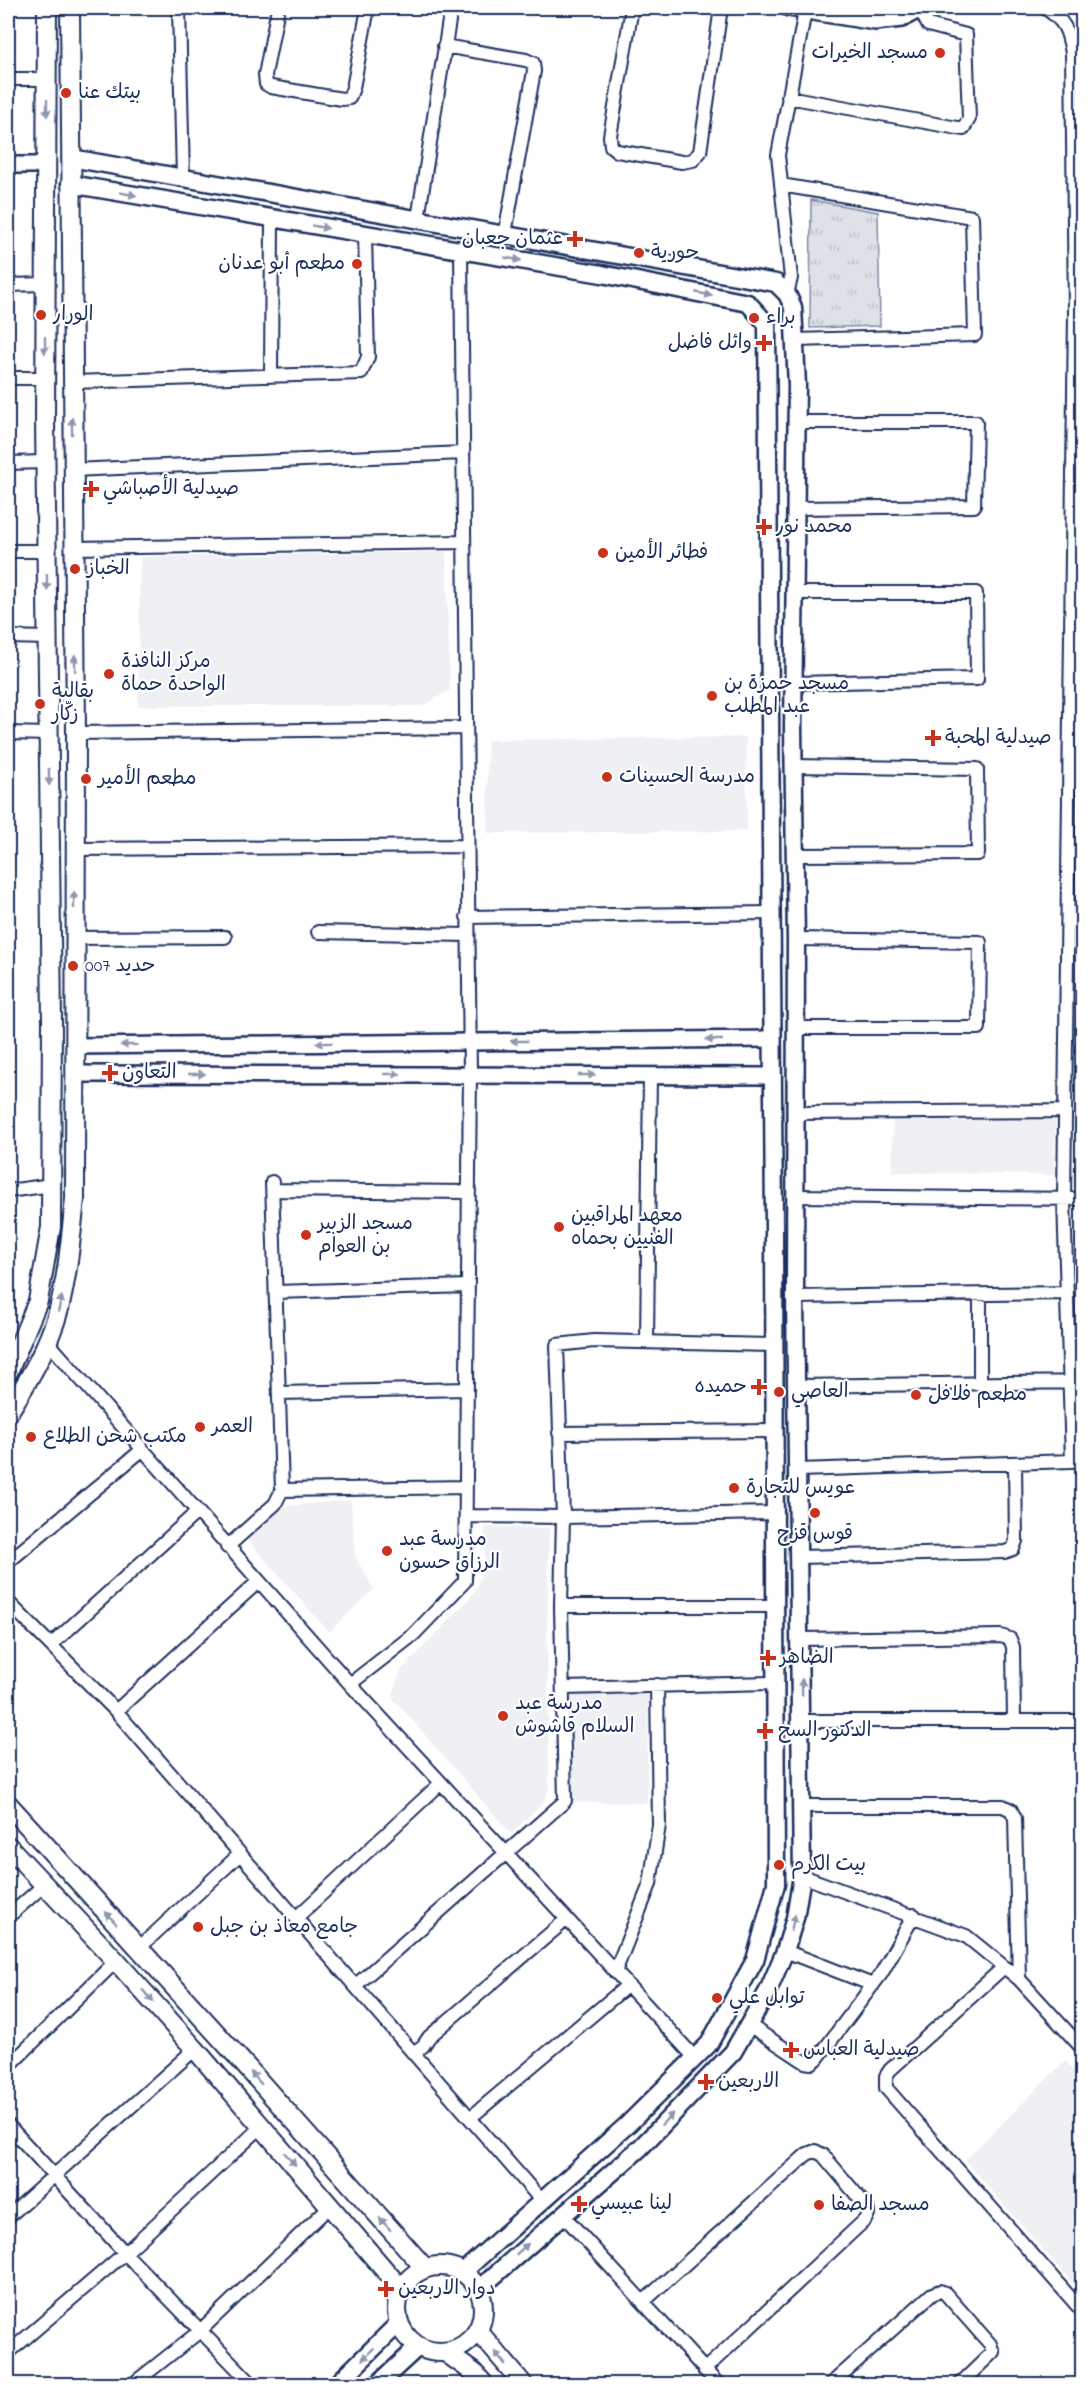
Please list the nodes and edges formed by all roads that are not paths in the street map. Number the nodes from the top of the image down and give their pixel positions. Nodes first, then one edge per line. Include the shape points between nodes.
1 (47, 8) edge
2 (70, 8) edge
3 (179, 8) edge
4 (278, 8) edge
5 (368, 8) edge
6 (451, 8) edge
7 (632, 8) edge
8 (721, 8) edge
9 (788, 8) edge
10 (921, 8) edge
11 (1045, 8) edge
12 (805, 11) junction
13 (70, 33) junction
14 (47, 35) junction
15 (444, 46) junction
16 (47, 79) junction
17 (8, 80) edge
18 (788, 97) junction
19 (71, 158) junction
20 (8, 165) edge
21 (46, 165) junction
22 (183, 178) junction
23 (70, 184) junction
24 (781, 185) junction
25 (1078, 210) edge
26 (71, 218) junction
27 (272, 219) junction
28 (418, 219) junction
29 (46, 220) junction
30 (505, 234) junction
31 (365, 235) junction
32 (461, 251) junction
33 (46, 284) junction
34 (8, 285) edge
35 (788, 294) junction
36 (795, 340) junction
37 (272, 376) junction
38 (8, 378) edge
39 (45, 378) junction
40 (72, 382) junction
41 (796, 422) junction
42 (463, 453) junction
43 (45, 462) junction
44 (8, 463) edge
45 (72, 470) junction
46 (795, 508) junction
47 (73, 510) junction
48 (46, 514) junction
49 (464, 542) junction
50 (73, 548) junction
51 (8, 551) edge
52 (46, 551) junction
53 (795, 593) junction
54 (8, 637) edge
55 (48, 638) junction
56 (794, 683) junction
57 (466, 728) junction
58 (76, 733) junction
59 (8, 734) edge
60 (49, 734) junction
61 (794, 766) junction
62 (466, 846) junction
63 (75, 849) junction
64 (795, 855) junction
65 (771, 913) junction
66 (467, 917) junction
67 (318, 932) dead end
68 (467, 935) junction
69 (225, 937) dead end
70 (74, 939) junction
71 (796, 939) junction
72 (52, 1022) junction
73 (75, 1022) junction
74 (796, 1029) junction
75 (772, 1039) junction
76 (468, 1042) junction
77 (76, 1046) junction
78 (470, 1074) junction
79 (650, 1075) junction
80 (773, 1076) junction
81 (75, 1082) junction
82 (52, 1091) junction
83 (1064, 1111) junction
84 (796, 1113) junction
85 (52, 1185) junction
86 (8, 1191) edge
87 (468, 1192) junction
88 (796, 1196) junction
89 (1064, 1198) junction
90 (1083, 1199) edge
91 (468, 1286) junction
92 (276, 1292) junction
93 (1067, 1293) junction
94 (980, 1296) junction
95 (795, 1297) junction
96 (47, 1341) junction
97 (647, 1342) junction
98 (775, 1345) junction
99 (8, 1372) edge
100 (1070, 1382) junction
101 (1083, 1382) edge
102 (980, 1383) junction
103 (796, 1386) junction
104 (467, 1389) junction
105 (279, 1393) junction
106 (8, 1413) edge
107 (775, 1431) junction
108 (559, 1433) junction
109 (142, 1450) junction
110 (1077, 1460) edge
111 (1015, 1463) junction
112 (798, 1470) junction
113 (466, 1487) junction
114 (282, 1490) junction
115 (197, 1512) junction
116 (775, 1513) junction
117 (466, 1516) junction
118 (562, 1517) junction
119 (227, 1547) junction
120 (799, 1557) junction
121 (8, 1562) edge
122 (259, 1581) junction
123 (8, 1602) edge
124 (561, 1606) junction
125 (775, 1606) junction
126 (801, 1639) junction
127 (51, 1645) junction
128 (775, 1683) junction
129 (350, 1684) junction
130 (657, 1685) junction
131 (563, 1688) junction
132 (116, 1711) junction
133 (802, 1721) junction
134 (1014, 1721) junction
135 (1083, 1721) edge
136 (441, 1784) junction
137 (8, 1804) edge
138 (802, 1806) junction
139 (8, 1846) edge
140 (505, 1852) junction
141 (240, 1854) junction
142 (802, 1876) junction
143 (44, 1885) junction
144 (914, 1915) junction
145 (8, 1917) edge
146 (296, 1918) junction
147 (567, 1919) junction
148 (139, 1948) junction
149 (784, 1951) junction
150 (116, 1961) junction
151 (1004, 1967) junction
152 (615, 1972) junction
153 (1019, 1979) junction
154 (628, 1985) junction
155 (873, 1985) junction
156 (354, 1986) junction
157 (750, 2025) junction
158 (1083, 2048) edge
159 (195, 2049) junction
160 (413, 2053) junction
161 (696, 2059) junction
162 (8, 2067) edge
163 (470, 2118) junction
164 (8, 2125) edge
165 (261, 2127) junction
166 (53, 2176) junction
167 (542, 2201) junction
168 (330, 2206) junction
169 (562, 2214) junction
170 (8, 2217) edge
171 (125, 2253) junction
172 (424, 2268) junction
173 (464, 2271) junction
174 (401, 2289) junction
175 (479, 2289) junction
176 (643, 2302) junction
177 (1083, 2311) edge
178 (399, 2323) junction
179 (200, 2331) junction
180 (478, 2331) junction
181 (418, 2347) junction
182 (445, 2352) junction
183 (8, 2353) edge
184 (704, 2370) junction
185 (133, 2385) edge
186 (252, 2385) edge
187 (337, 2385) edge
188 (378, 2385) edge
189 (484, 2385) edge
190 (523, 2385) edge
191 (718, 2385) edge
192 (831, 2385) edge
193 (960, 2385) edge

1 - 14 main road
2 - 13 main road
3 - 22 street
4 - 5 street via 266,84 342,99 349,98 353,88
6 - 15 street
7 - 8 street via 611,146 617,151 682,162 693,160 700,152
9 - 12 street
10 - 12 street via 902,19 875,22
10 - 18 street via 928,25 966,35 969,119 963,129
11 - 25 street via 1057,15 1068,31 1072,53
12 - 18 street
13 - 14 main road
13 - 19 main road
14 - 16 main road
15 - 28 street
15 - 30 street via 533,63
16 - 17 street
16 -> 21 main road
18 - 24 street via 778,156
19 - 22 main road
19 - 23 main road
20 - 21 street
21 - 29 main road
22 - 28 main road
23 - 26 main road
23 -> 27 main road
24 - 35 street via 791,278
24 - 36 street via 972,217 975,335
25 - 83 street
26 - 29 main road
26 - 40 main road
27 -> 31 main road
27 - 37 street
28 - 30 main road
29 - 33 main road
30 - 35 main road via 776,283
31 - 32 main road
31 - 37 street via 368,357 361,373
32 - 42 street
32 -> 65 main road via 748,303 767,324
33 - 34 street
33 -> 39 main road
35 - 36 main road
36 - 41 main road
37 - 40 street
38 - 39 street
39 - 43 main road
45 -> 40 main road
41 - 46 main road
41 - 46 street via 976,422 974,506
42 - 45 street
42 - 49 street
43 - 44 street
43 - 48 main road
45 - 47 main road
46 - 53 main road
47 - 48 main road
47 - 50 main road
48 - 52 main road
49 - 50 street
49 - 57 street
58 -> 50 main road
51 - 52 street
52 -> 55 main road
53 - 56 main road
53 - 56 street via 976,593 977,679
54 - 55 street
55 - 60 main road
56 - 61 main road
57 - 58 street
57 - 62 street
58 - 63 main road
59 - 60 street
60 -> 72 main road
61 - 64 main road
61 - 64 street via 977,769 978,854
62 - 63 street
62 - 66 street
70 -> 63 main road
64 - 71 main road
65 - 66 street
65 - 75 main road
66 - 68 street
67 - 68 street
68 - 76 street
69 - 70 street
70 - 73 main road
71 - 74 main road
71 - 74 street via 980,942 979,1028
72 - 73 main road
72 - 82 main road
73 - 77 main road
74 - 84 main road
75 -> 76 street
75 - 80 main road
76 -> 77 street
76 - 78 street
77 - 81 main road
78 -> 79 street
81 -> 78 street
78 - 87 street
79 - 80 street
79 - 97 street
80 - 98 main road
81 - 82 main road
96 -> 81 main road via 68,1268 75,1199
82 - 85 main road
83 - 84 street
83 - 89 street
84 - 88 main road
85 - 86 street
85 - 99 main road via 51,1227 38,1301
87 - 91 street
87 - 92 street via 272,1186
88 - 89 street
88 - 95 main road
89 - 90 street
89 - 93 street
91 - 92 street
91 - 104 street
92 - 105 street
93 - 94 street
93 - 100 street
94 - 95 street
94 - 102 street
95 - 103 main road
96 - 106 main road
96 - 109 street
97 - 98 street
97 - 108 street via 557,1345
98 - 107 main road
100 - 101 street
100 - 102 street
100 - 110 street
102 - 103 street
103 - 112 main road
104 - 105 street
104 - 113 street
105 - 114 street
107 - 108 street
107 - 116 main road
108 - 118 street
109 - 115 street
109 - 121 street
110 - 111 street
111 - 112 street
111 - 120 street via 1013,1549
112 - 120 main road
113 - 114 street
113 - 117 street
114 - 119 street via 275,1504
115 - 119 street
115 - 127 street
116 - 118 street
116 - 125 main road
117 - 118 street
117 - 129 street via 465,1581 412,1635
118 - 124 street
119 - 122 street
120 - 126 main road
122 - 129 street
122 - 132 street
123 - 127 street
124 - 125 street
124 - 131 street
125 - 128 main road
133 -> 126 main road
126 - 134 street via 1010,1639
127 - 132 street
128 - 130 street
128 - 161 main road via 776,1884 756,1960 709,2044
129 - 136 street
130 - 131 street
130 - 152 street via 656,1848 650,1884
131 - 140 street via 565,1801
132 - 141 street
133 - 134 street
133 - 138 main road
134 - 135 street
136 - 140 street
136 - 146 street
148 -> 137 main road
138 - 142 main road
138 - 153 street via 1004,1806 1011,1810 1015,1818
139 - 143 main road
140 - 147 street
140 - 156 street
141 - 146 street
141 - 148 street
142 - 144 street
149 -> 142 main road
143 - 145 street
143 - 150 main road
144 - 151 street via 966,1936
144 - 155 street
146 - 156 street
147 - 152 street
147 - 160 street
172 -> 148 main road
149 - 155 street
149 - 157 main road
150 -> 159 main road
150 - 162 street
151 - 153 street
151 - 177 street via 890,2070 886,2088
152 - 154 street
153 - 158 street
154 - 161 street
154 - 163 street
155 - 157 street via 811,2063
156 - 160 street
169 -> 157 main road via 640,2148 733,2052
159 - 165 main road
159 - 166 street
160 - 163 street
161 - 167 main road
163 - 167 street
164 - 166 street
165 -> 168 main road
165 - 171 street
166 - 170 street
166 - 171 street
167 - 173 main road
168 - 174 main road
168 - 179 street
175 -> 169 main road
169 - 176 street
171 - 179 street
171 - 183 street
172 - 173 main road via 449,2265
172 - 174 main road
173 - 175 main road
174 - 178 main road via 396,2308
175 - 180 main road via 484,2310
176 - 184 street
176 - 184 street via 807,2154 815,2151 823,2155 867,2207 865,2220
178 - 181 main road
178 -> 187 main road
179 - 185 street
179 - 186 street
180 - 182 main road via 466,2344
190 -> 180 main road
181 - 182 main road
181 - 188 main road
182 - 189 main road
184 - 191 street
192 - 193 street via 940,2291 983,2335 993,2352

